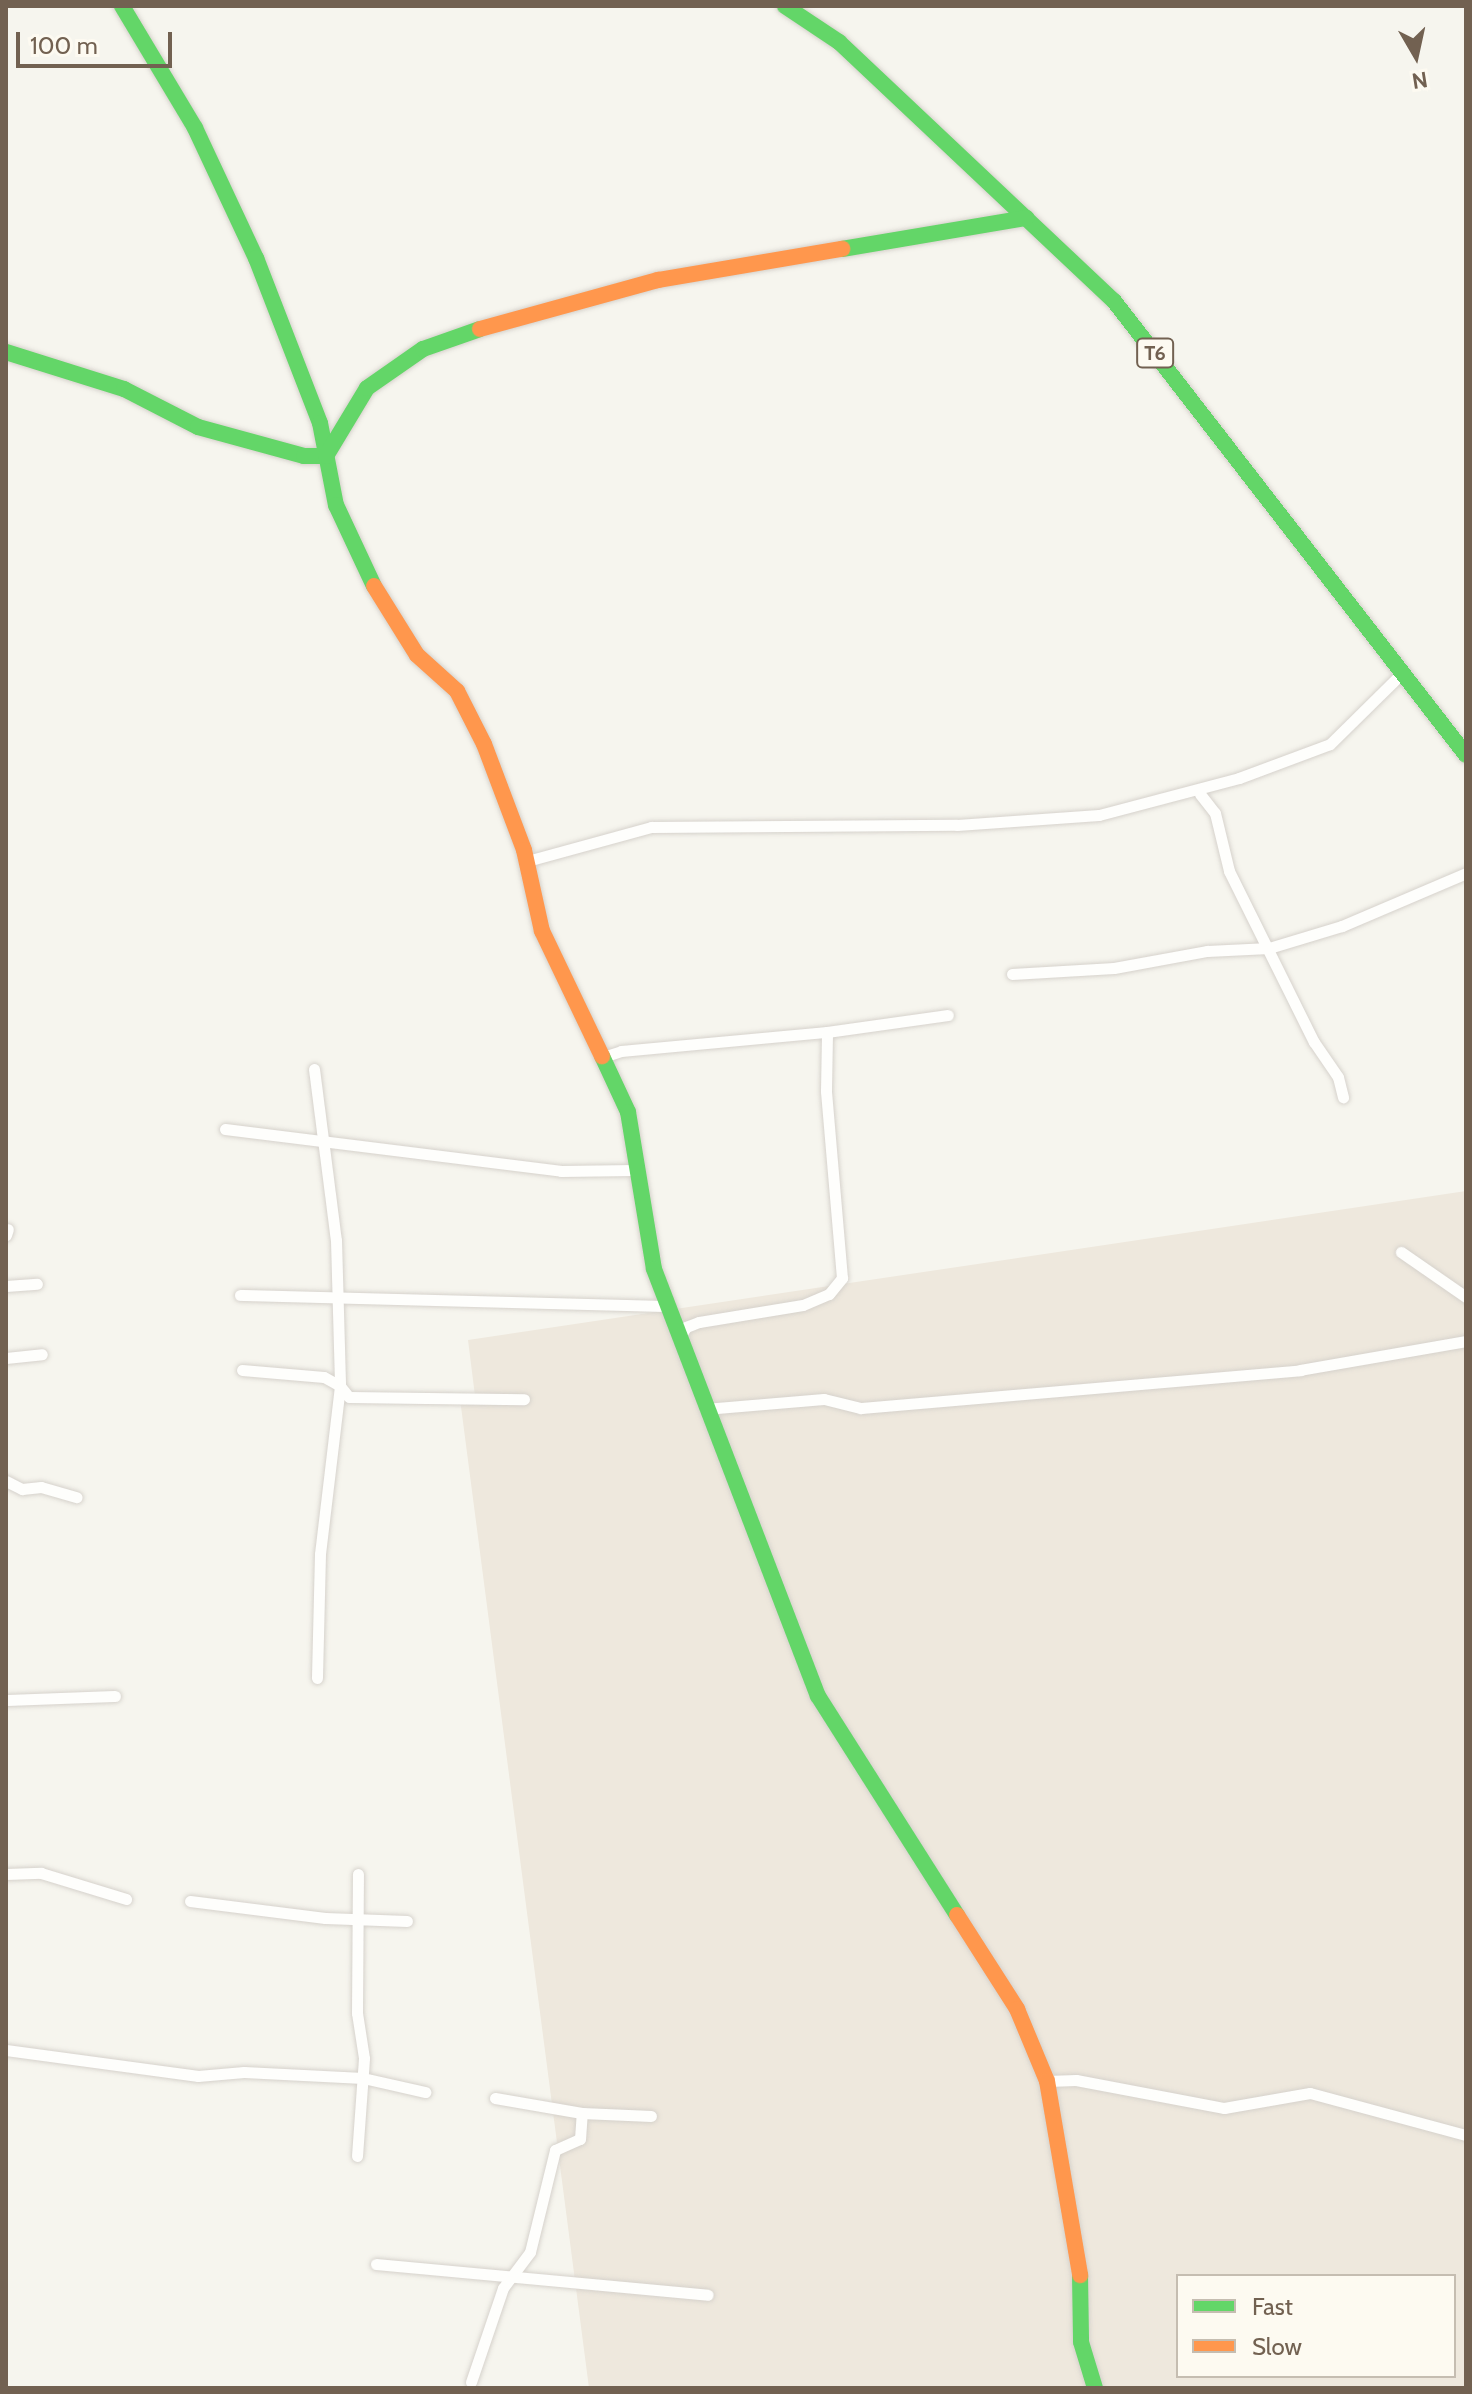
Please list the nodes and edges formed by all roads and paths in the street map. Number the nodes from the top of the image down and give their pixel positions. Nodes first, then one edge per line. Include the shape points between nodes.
1 (122, 6) edge
2 (785, 6) edge
3 (1026, 218) junction
4 (6, 352) edge
5 (326, 456) junction
6 (1402, 673) junction
7 (1466, 755) edge
8 (1200, 794) dead end
9 (527, 861) junction
10 (1466, 873) edge
11 (1269, 948) junction
12 (1012, 974) dead end
13 (948, 1015) dead end
14 (827, 1032) junction
15 (603, 1057) junction
16 (314, 1069) dead end
17 (1343, 1097) dead end
18 (225, 1129) dead end
19 (323, 1141) junction
20 (634, 1170) junction
21 (1401, 1252) dead end
22 (37, 1284) dead end
23 (6, 1286) edge
24 (240, 1295) dead end
25 (1466, 1297) edge
26 (336, 1301) junction
27 (668, 1306) junction
28 (680, 1337) junction
29 (1466, 1341) edge
30 (42, 1354) dead end
31 (6, 1358) edge
32 (242, 1370) dead end
33 (340, 1386) junction
34 (524, 1399) dead end
35 (705, 1409) junction
36 (6, 1481) edge
37 (77, 1497) dead end
38 (317, 1678) dead end
39 (115, 1696) dead end
40 (6, 1700) edge
41 (6, 1874) edge
42 (358, 1874) dead end
43 (126, 1899) dead end
44 (190, 1901) dead end
45 (357, 1918) junction
46 (407, 1921) dead end
47 (6, 2050) edge
48 (363, 2078) junction
49 (1047, 2081) junction
50 (425, 2092) dead end
51 (495, 2098) dead end
52 (582, 2113) junction
53 (651, 2116) dead end
54 (1466, 2135) edge
55 (357, 2156) dead end
56 (376, 2264) dead end
57 (516, 2277) junction
58 (708, 2295) dead end
59 (471, 2382) dead end
60 (1095, 2388) edge

1 - 5 main road via 195,128 256,258 320,423
2 - 3 main road, T6 via 839,42
3 - 5 main road via 658,280 510,318 423,349 367,388
3 - 6 main road, T6 via 1114,301
4 - 5 main road via 124,389 198,427 304,456
5 - 9 main road via 336,505 380,599 417,655 457,691 484,744
6 - 7 main road, T6
6 - 9 street via 1330,744 1239,778 1099,815 957,825 651,827
8 - 11 street via 1215,813 1229,871
9 - 15 main road via 542,931
10 - 11 street via 1342,926
11 - 12 street via 1207,951 1114,968
11 - 17 street via 1314,1042 1338,1077
13 - 14 street
14 - 15 street
14 - 28 street via 826,1091 842,1278 829,1294 803,1305 699,1322 686,1327
15 - 20 main road via 628,1112
16 - 19 street
18 - 19 street
19 - 20 street via 561,1171
19 - 26 street via 336,1240
20 - 27 main road via 654,1269
21 - 25 street
22 - 23 street
24 - 26 street
26 - 27 street
26 - 33 street
27 - 28 main road
28 - 35 main road
29 - 35 street via 1300,1370 861,1408 824,1399
30 - 31 street
32 - 33 street via 324,1377
33 - 34 street via 349,1397 361,1398
33 - 38 street via 320,1554
35 - 49 main road via 818,1696 1017,2009
36 - 37 street via 22,1489 41,1487
39 - 40 street
41 - 43 street via 41,1873
42 - 45 street
44 - 45 street
45 - 46 street
45 - 48 street
47 - 48 street via 198,2076 244,2072
48 - 50 street
48 - 55 street
49 - 54 street via 1076,2080 1224,2108 1310,2093
49 - 60 main road via 1080,2259 1081,2342
51 - 52 street
52 - 53 street
52 - 57 street via 580,2139 555,2150 537,2228
56 - 57 street
57 - 58 street
57 - 59 street via 503,2288

